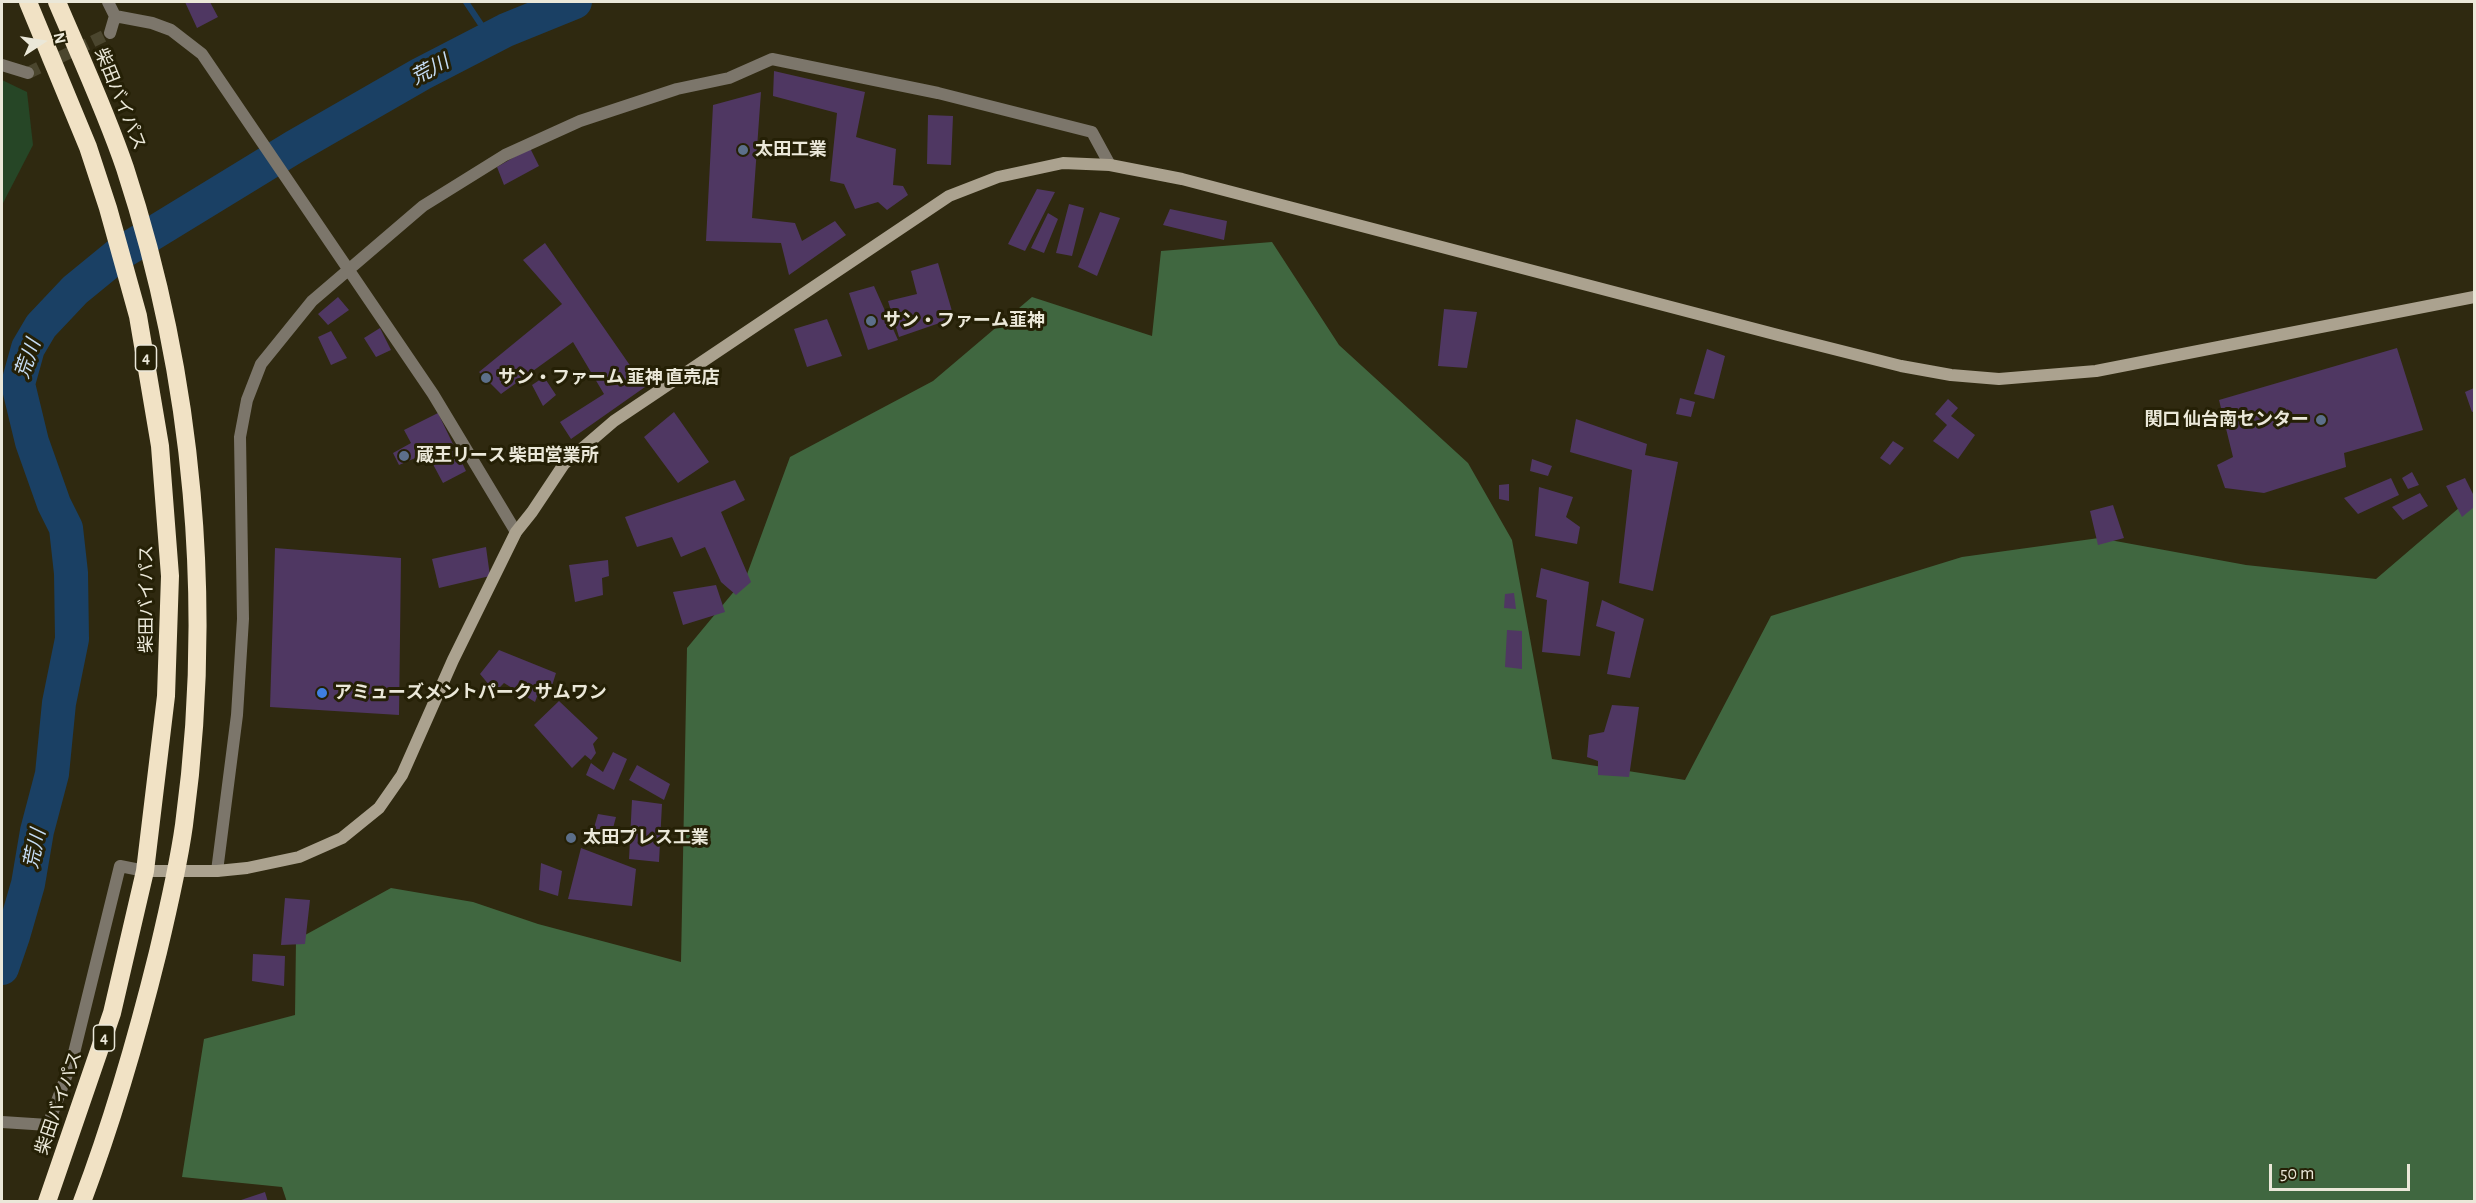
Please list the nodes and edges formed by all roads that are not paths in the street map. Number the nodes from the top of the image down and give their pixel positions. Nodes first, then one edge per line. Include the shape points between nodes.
1 (28, 2) edge
2 (57, 2) edge
3 (108, 2) edge
4 (115, 16) junction
5 (110, 33) dead end
6 (2, 65) edge
7 (28, 73) tunnel mouth
8 (1110, 165) junction
9 (348, 270) junction
10 (2475, 297) edge
11 (516, 532) junction
12 (145, 871) junction
13 (217, 871) junction
14 (176, 873) junction
15 (2, 1122) edge
16 (47, 1202) edge
17 (82, 1202) edge

1 - 12 highway, 柴田バイパス / 4 via 88,147 126,268 147,360 165,487 170,576 166,696
2 - 14 highway, 柴田バイパス / 4 via 124,166 168,330 182,407 194,517 196,706
3 - 4 street
4 - 5 street
4 - 9 street via 152,22 171,30 201,54
6 - 7 street
8 - 9 street via 1092,132 938,93 772,59 729,78 677,89 580,121 505,155 423,206
8 - 10 street via 1248,195 1789,338 1951,375 1999,379 2096,370
8 - 11 street via 1063,163 998,177 949,196 614,421 564,464
9 - 11 street via 433,394
9 - 13 street via 312,302 276,344 261,364 247,400 240,437 242,629 237,716
11 - 13 street via 402,775 379,807 342,837 299,857
12 - 14 street
12 - 15 street via 120,866 72,1061 48,1125
12 - 16 highway, 柴田バイパス / 4 via 112,1013
13 - 14 street
14 - 17 highway, 柴田バイパス / 4 via 138,1037

